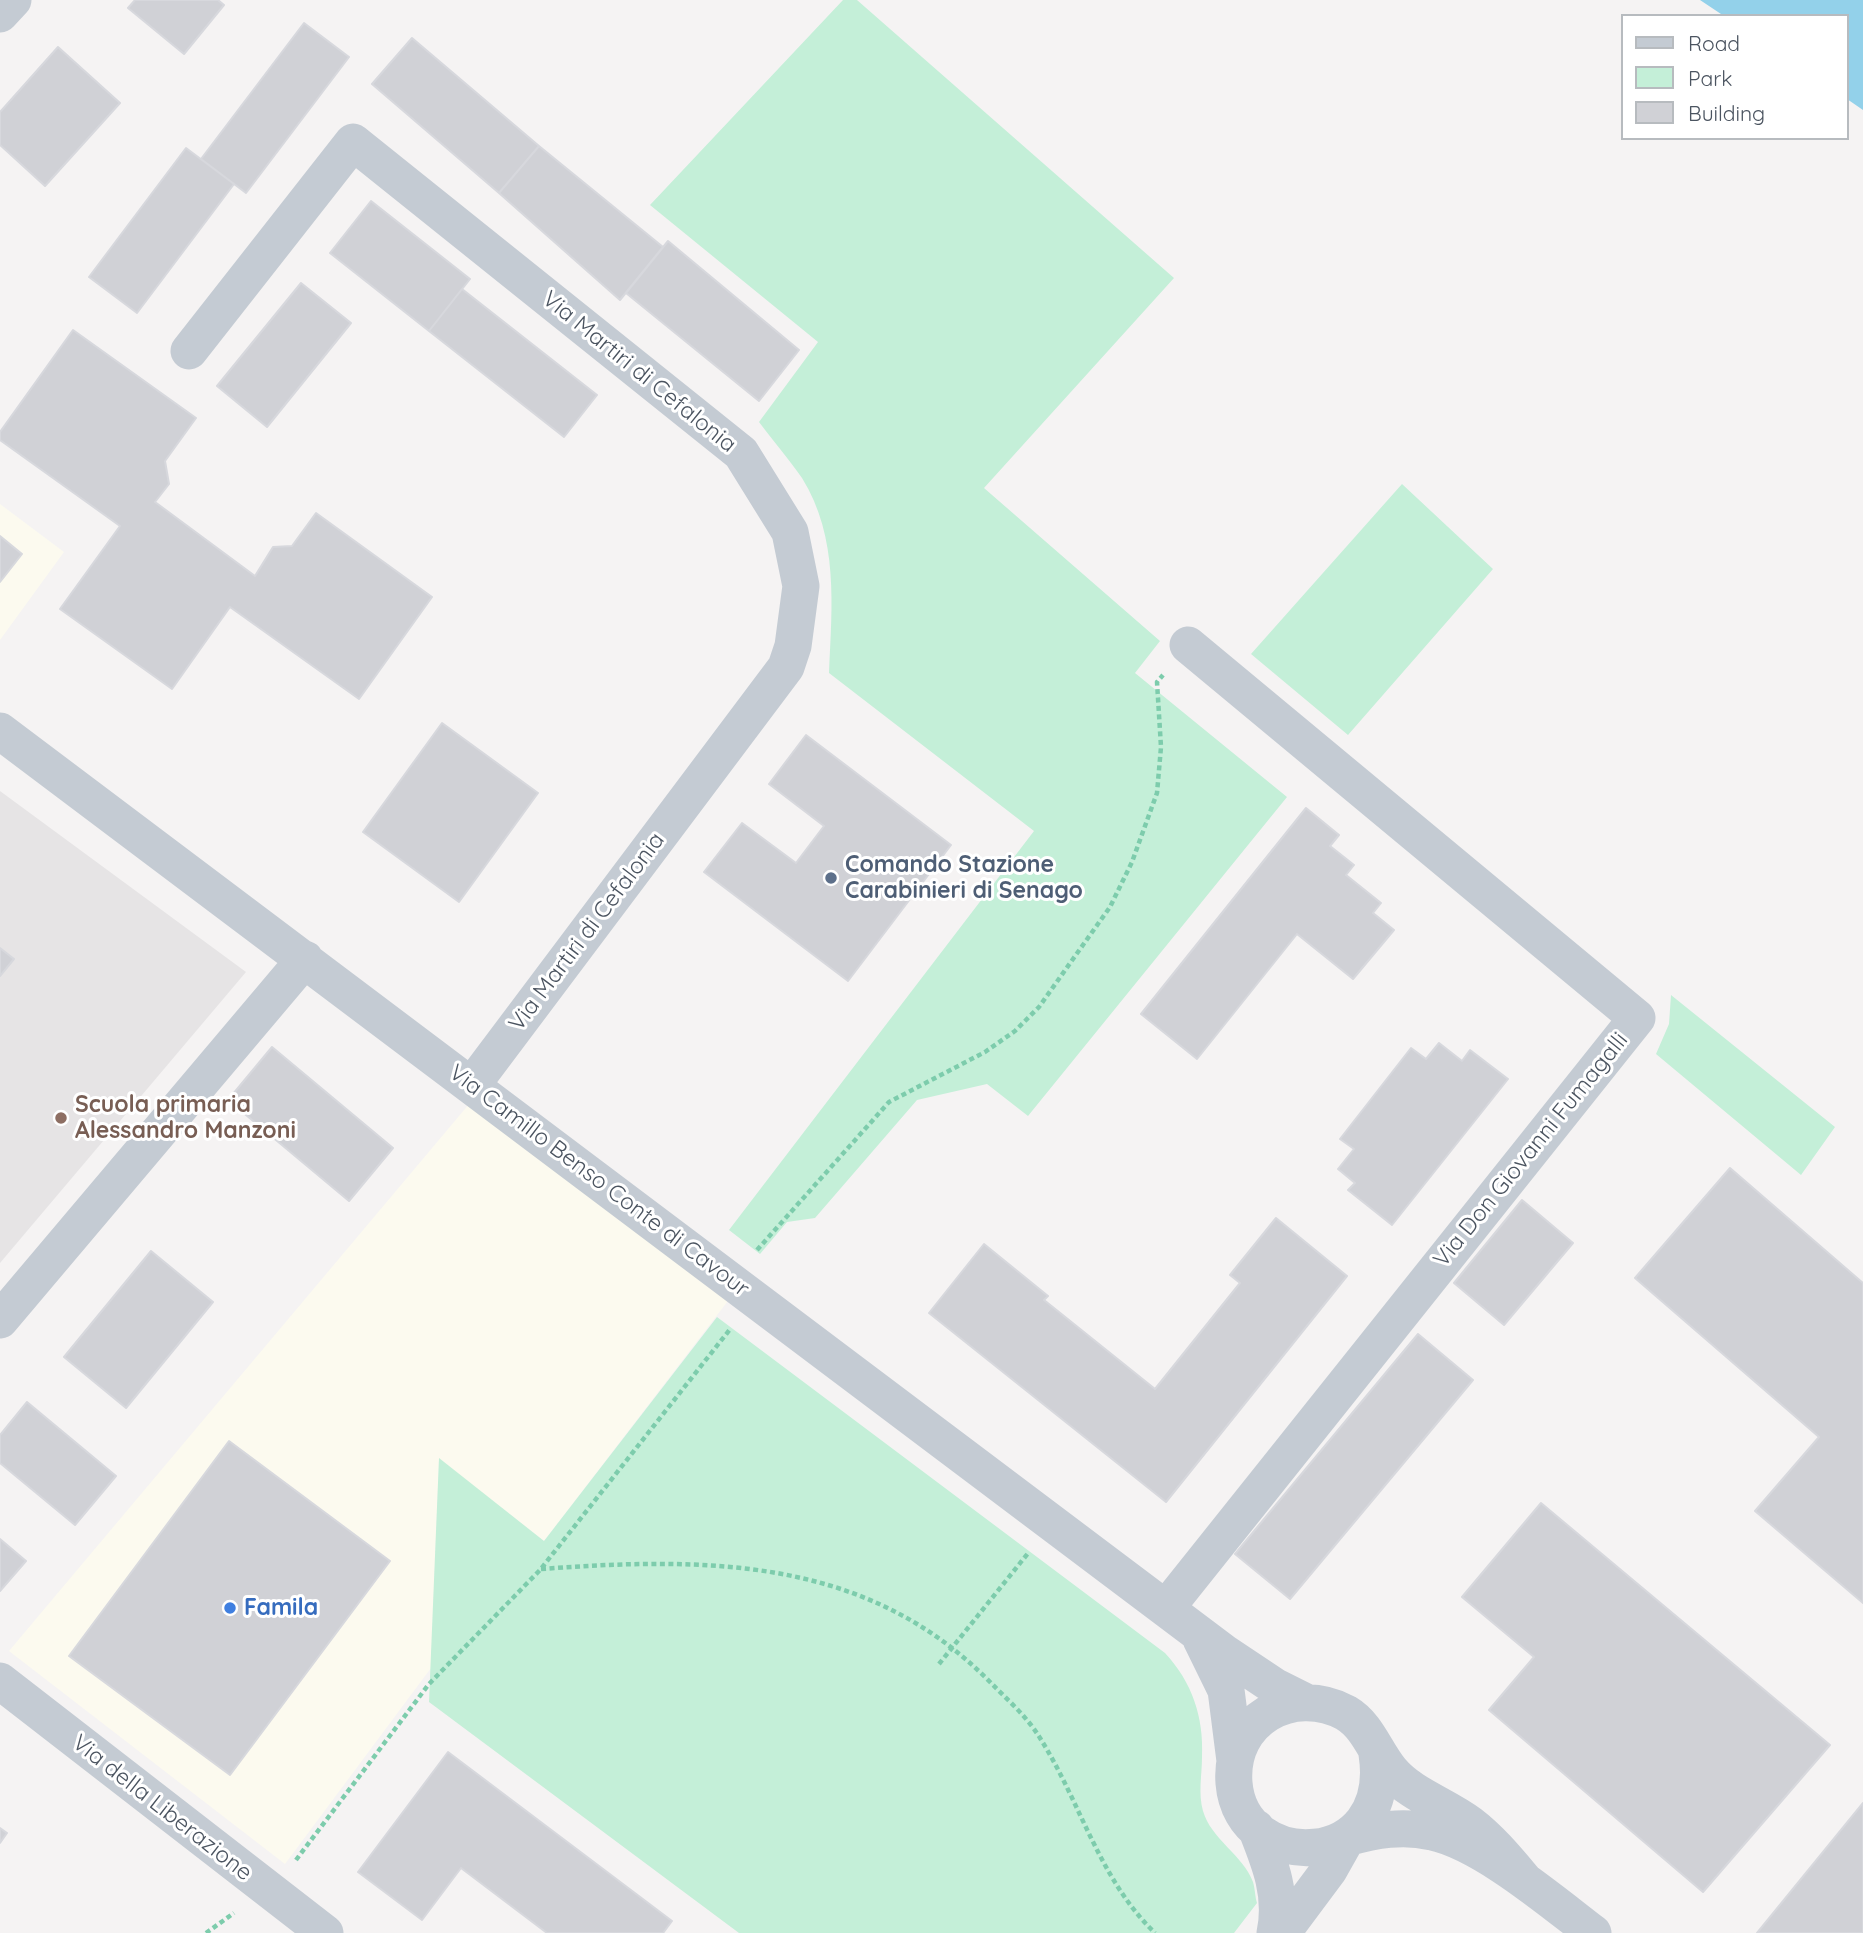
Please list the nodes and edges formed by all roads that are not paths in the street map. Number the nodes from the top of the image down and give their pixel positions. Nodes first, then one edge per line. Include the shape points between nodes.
1 (13, 0) edge
2 (0, 14) edge
3 (189, 351) dead end
4 (1188, 645) road end
5 (0, 731) edge
6 (305, 959) junction
7 (472, 1086) junction
8 (0, 1320) edge
9 (1167, 1607) junction
10 (1197, 1632) junction
11 (0, 1681) edge
12 (1304, 1701) junction
13 (1377, 1754) junction
14 (1235, 1760) junction
15 (1256, 1828) junction
16 (1346, 1838) junction
17 (1525, 1881) junction
18 (325, 1933) edge
19 (1275, 1933) edge
20 (1282, 1933) edge
21 (1593, 1933) edge

1 - 2 street
3 - 7 street, Via Martiri di Cefalonia via 353,142 741,453 790,532 801,586 786,667
4 - 9 street, Via Don Giovanni Fumagalli via 1637,1018
5 - 6 street, Via Camillo Benso Conte di Cavour
6 - 7 street, Via Camillo Benso Conte di Cavour
6 - 8 street
7 - 9 street, Via Camillo Benso Conte di Cavour
9 - 10 street, Via Camillo Benso Conte di Cavour
10 - 12 street, Via Camillo Benso Conte di Cavour via 1274,1686
10 - 14 street, Via Camillo Benso Conte di Cavour via 1226,1690
11 - 18 street, Via della Liberazione
12 - 13 street via 1328,1704 1349,1715 1367,1732
12 - 14 street via 1280,1706 1259,1719 1243,1738
13 - 16 street via 1381,1777 1377,1801 1364,1822
13 - 17 street via 1404,1784 1477,1830
14 - 15 street via 1234,1785
15 - 16 street via 1276,1842 1300,1849 1324,1847
15 - 19 street via 1276,1885
16 - 17 street via 1378,1829 1434,1832 1462,1843
16 - 20 street via 1329,1870
17 - 21 street

